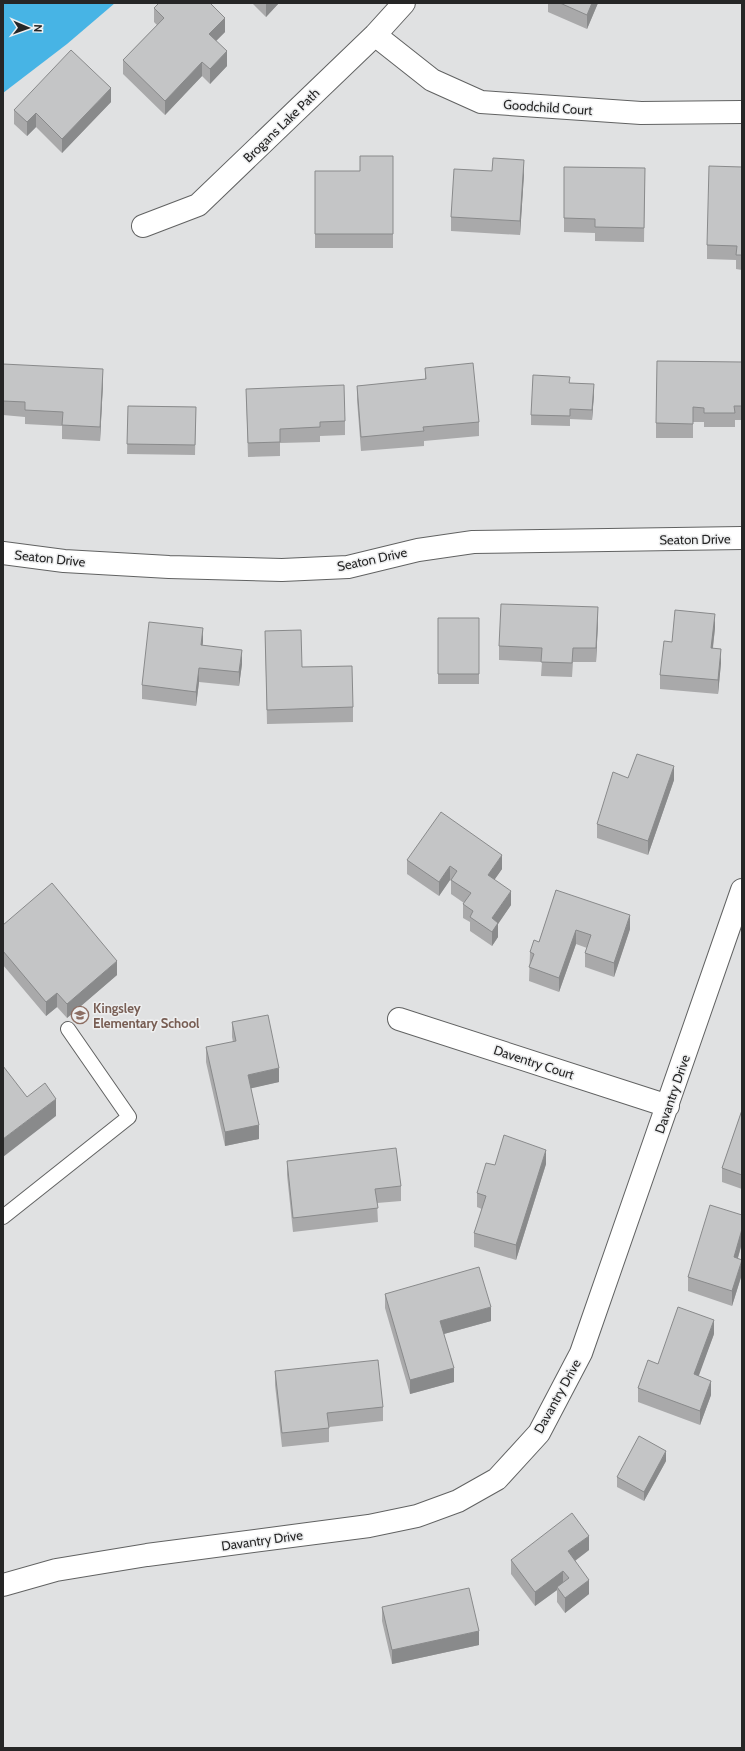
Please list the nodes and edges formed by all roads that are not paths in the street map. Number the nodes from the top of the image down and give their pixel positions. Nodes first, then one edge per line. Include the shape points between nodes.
1 (404, 3) edge
2 (375, 35) junction
3 (742, 112) edge
4 (143, 226) dead end
5 (742, 538) edge
6 (3, 554) edge
7 (742, 890) edge
8 (399, 1019) dead end
9 (68, 1030) dead end
10 (668, 1106) junction
11 (3, 1217) edge
12 (3, 1585) edge

1 - 2 street, Brogans Lake Path
2 - 3 street, Goodchild Court via 432,80 481,102 641,113
2 - 4 street, Brogans Lake Path via 198,205
5 - 6 street, Seaton Drive via 473,542 418,550 348,567 282,570 162,567 64,561
7 - 10 street, Davantry Drive
8 - 10 street, Daventry Court
9 - 11 lane via 129,1117
10 - 12 street, Davantry Drive via 581,1353 539,1433 497,1479 458,1501 417,1516 369,1526 147,1555 56,1570

